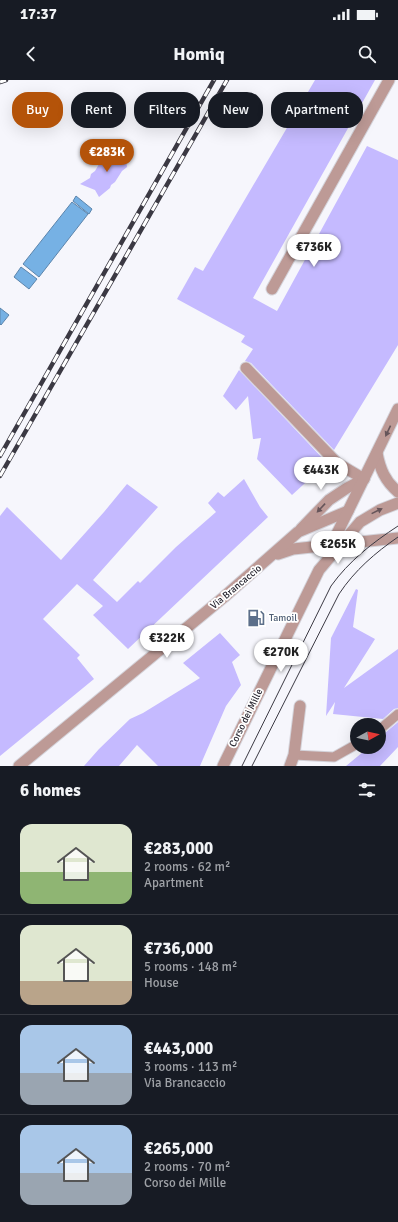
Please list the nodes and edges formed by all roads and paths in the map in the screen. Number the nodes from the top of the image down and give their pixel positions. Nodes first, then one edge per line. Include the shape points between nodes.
1 (388, 80) edge
2 (272, 289) dead end
3 (246, 368) dead end
4 (398, 409) edge
5 (377, 452) junction
6 (364, 479) junction
7 (398, 492) edge
8 (398, 503) edge
9 (348, 511) junction
10 (298, 532) junction
11 (398, 538) edge
12 (336, 545) junction
13 (272, 556) junction
14 (300, 706) dead end
15 (398, 714) edge
16 (386, 724) edge
17 (350, 748) edge
18 (294, 755) junction
19 (19, 766) edge
20 (223, 766) edge
21 (290, 766) edge

1 - 2 street
3 - 6 street via 337,463
4 -> 5 street
5 - 6 street
5 - 7 street via 384,476
6 - 9 street
6 -> 10 street via 329,500
12 -> 8 street via 371,514
9 - 10 street, Via Brancaccio
9 - 12 street
10 - 13 street, Via Brancaccio
11 - 12 street
12 - 13 street via 294,549
12 - 20 street, Corso dei Mille via 319,570
13 - 19 street, Via Brancaccio
14 - 18 street
15 - 16 lane
17 - 18 lane via 334,757
18 - 21 street

